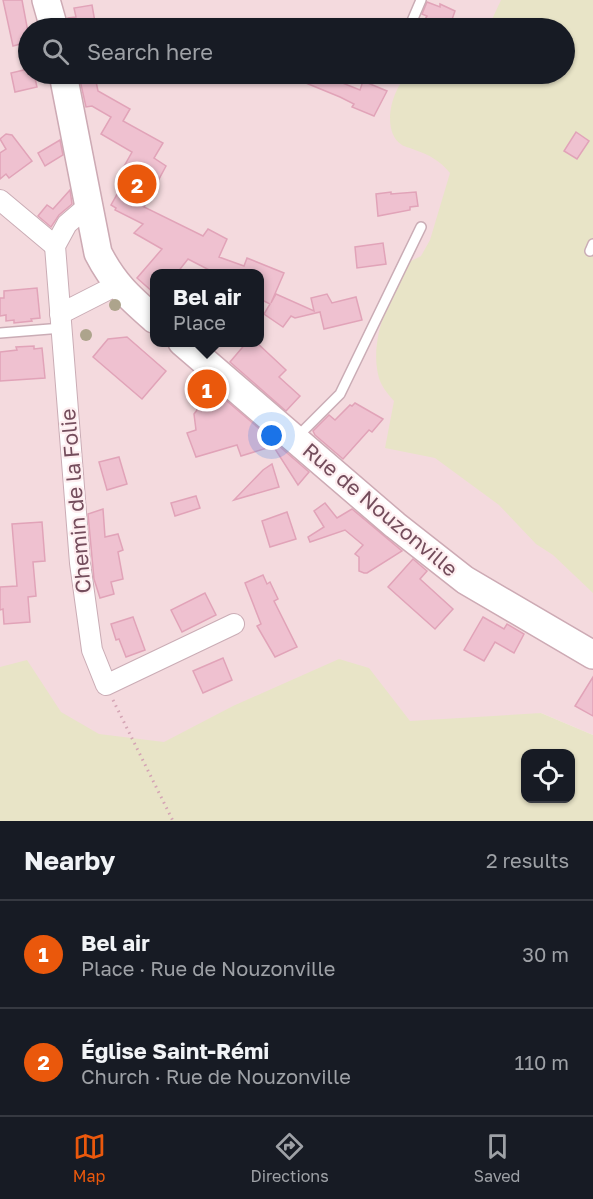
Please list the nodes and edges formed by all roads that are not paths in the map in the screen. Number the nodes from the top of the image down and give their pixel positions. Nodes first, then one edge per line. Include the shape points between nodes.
1 (46, 0) edge
2 (52, 0) edge
3 (421, 0) edge
4 (52, 18) edge
5 (54, 18) edge
6 (413, 18) edge
7 (65, 84) edge
8 (0, 200) edge
9 (88, 207) junction
10 (421, 227) dead end
11 (55, 246) junction
12 (117, 285) junction
13 (150, 315) edge
14 (61, 321) junction
15 (0, 333) edge
16 (188, 347) edge
17 (295, 440) junction
18 (234, 624) dead end
19 (593, 655) edge

1 - 4 main road
2 - 5 main road
3 - 6 lane
7 - 9 main road
8 - 11 street
9 - 11 street via 67,224
9 - 12 main road via 98,253
10 - 17 lane via 340,394
11 - 14 street, Chemin de la Folie
12 - 13 main road
12 - 14 street
14 - 15 lane
14 - 18 street, Chemin de la Folie via 80,563 92,650 106,685
16 - 17 main road, Rue de Nouzonville
17 - 19 main road, Rue de Nouzonville via 465,580

